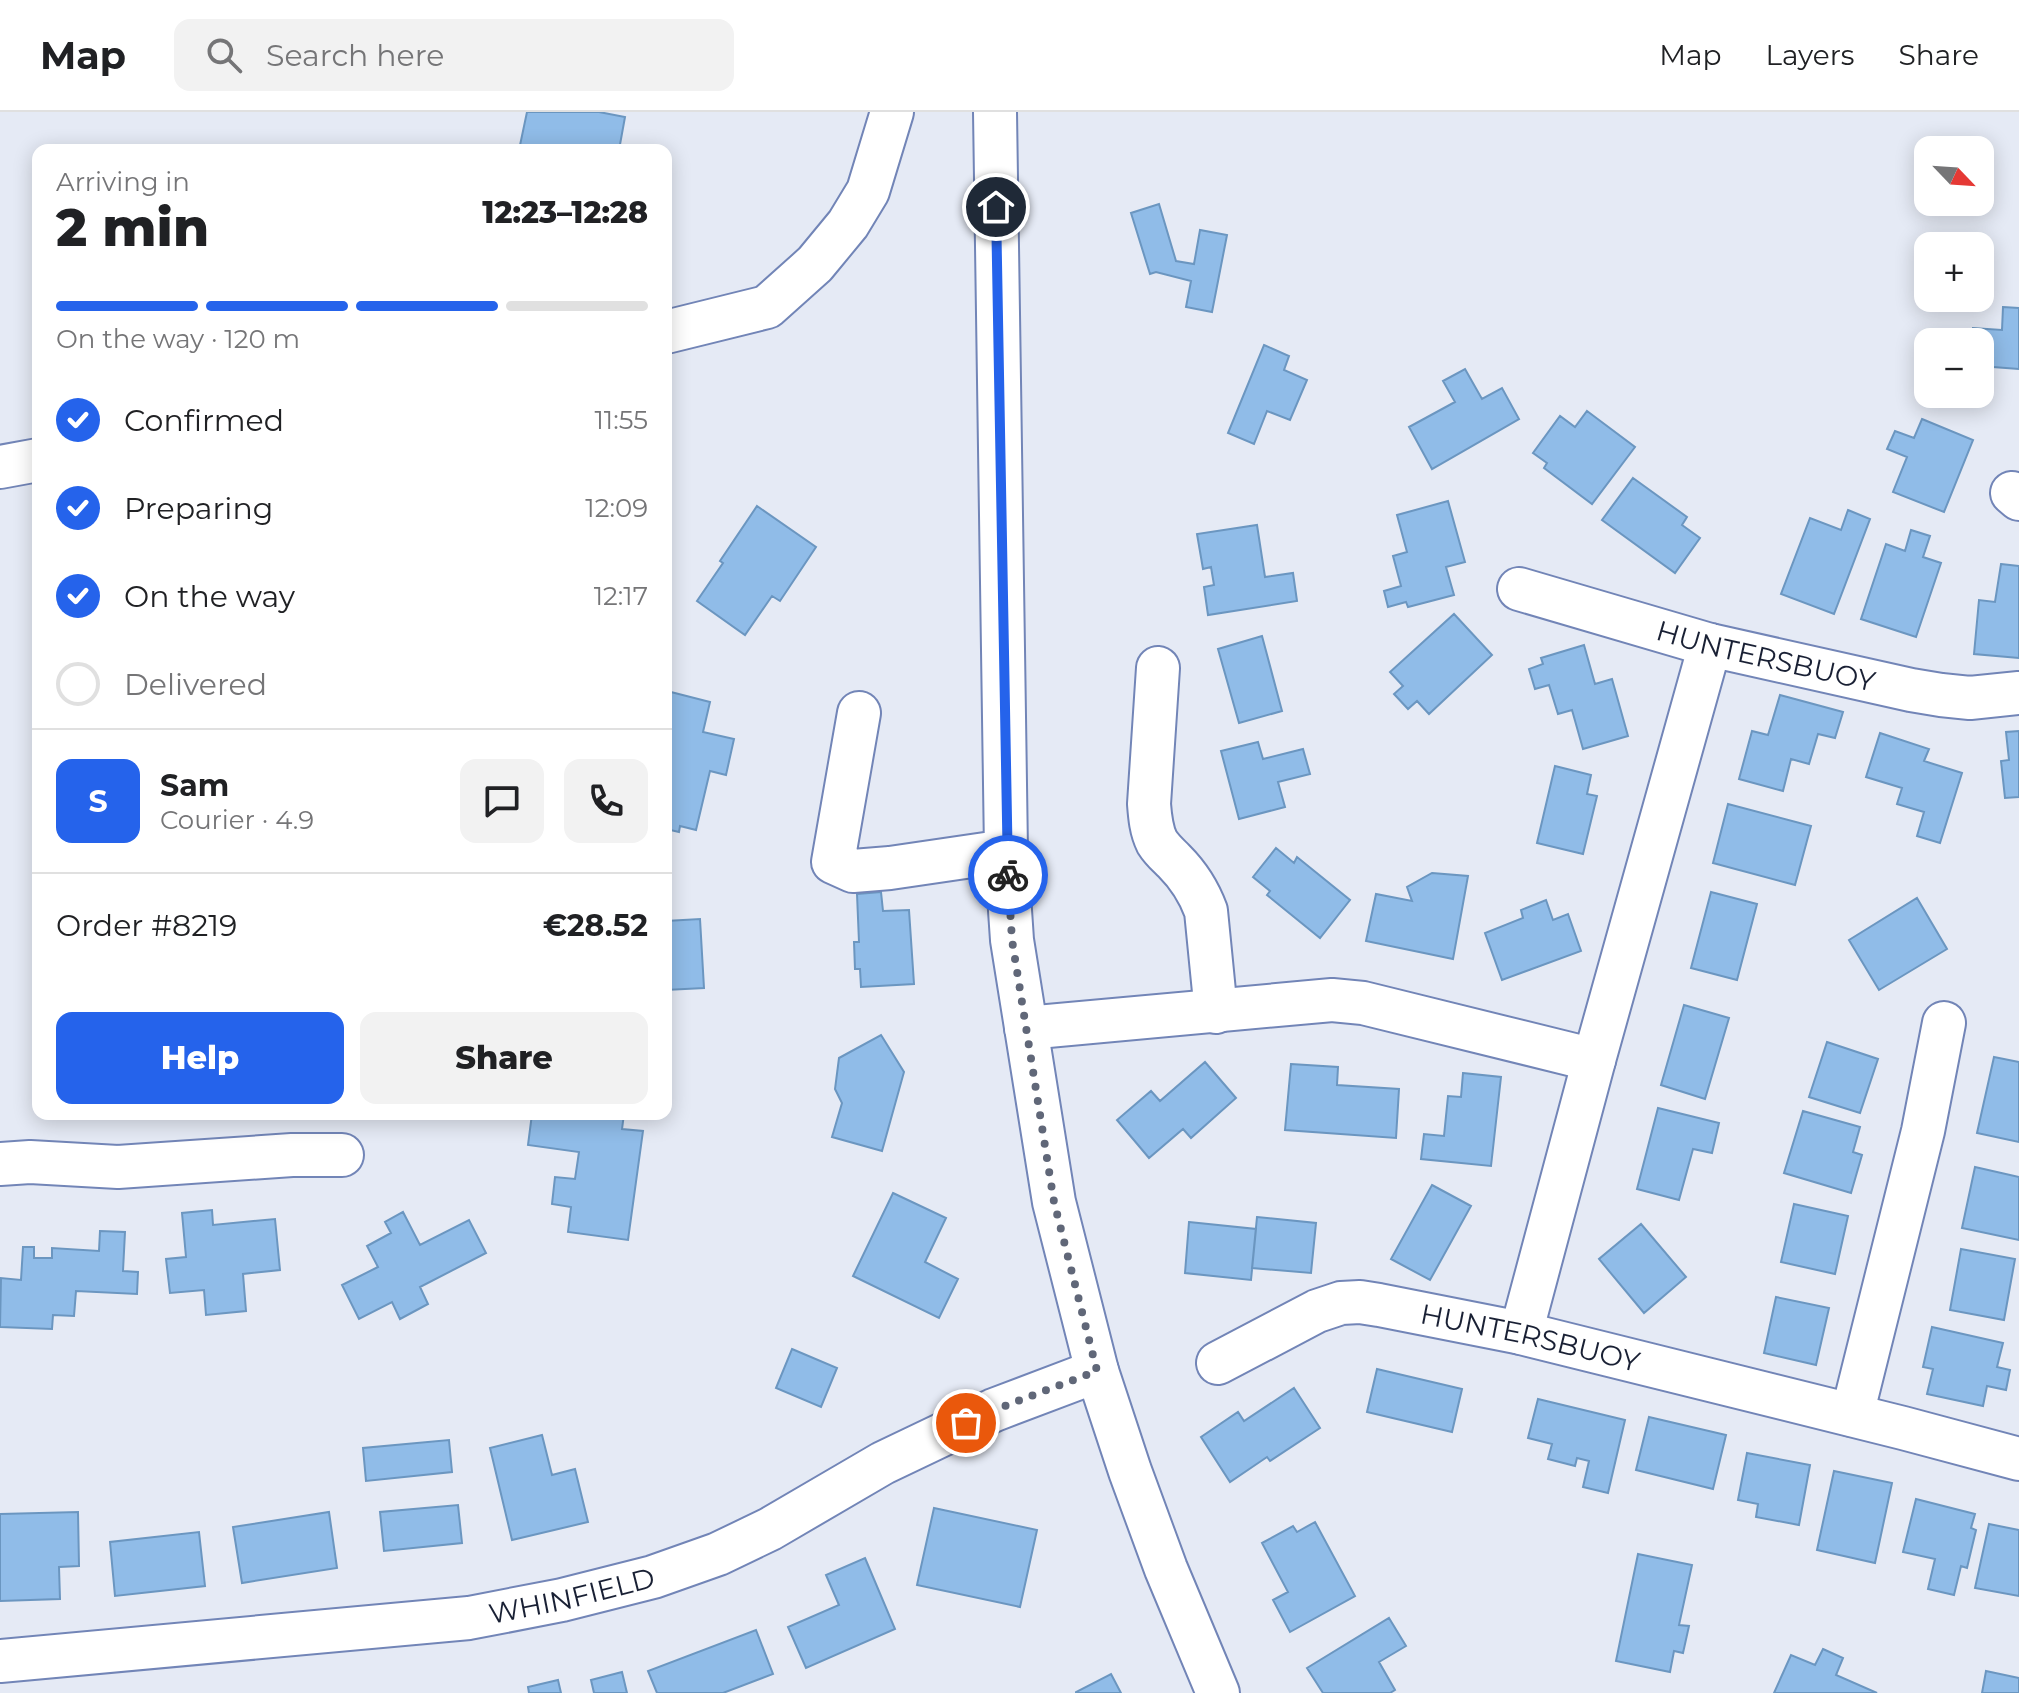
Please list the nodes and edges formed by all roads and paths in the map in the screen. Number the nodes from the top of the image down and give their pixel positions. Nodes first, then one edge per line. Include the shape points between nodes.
1 (892, 112) edge
2 (995, 112) edge
3 (672, 331) edge
4 (32, 461) edge
5 (0, 467) edge
6 (1519, 589) dead end
7 (1710, 645) junction
8 (1158, 668) dead end
9 (2019, 693) edge
10 (859, 713) dead end
11 (1006, 851) junction
12 (1216, 1012) junction
13 (1944, 1023) dead end
14 (1026, 1028) junction
15 (1594, 1060) junction
16 (342, 1155) dead end
17 (0, 1164) edge
18 (1521, 1333) junction
19 (1218, 1363) dead end
20 (1097, 1371) junction
21 (1852, 1415) junction
22 (2019, 1459) edge
23 (0, 1661) edge
24 (1218, 1693) edge

1 - 3 street via 868,191 815,264 767,307
2 - 11 street
4 - 5 street
6 - 7 street, HUNTERSBUOY
7 - 9 street, HUNTERSBUOY via 1941,695
7 - 15 street
8 - 12 street via 1152,831 1191,880 1206,911
10 - 11 street via 833,862 853,871
11 - 14 street via 1012,940
12 - 14 street
12 - 15 street via 1347,1001
13 - 21 street via 1923,1131
14 - 20 street via 1054,1202
15 - 18 street
16 - 17 street via 118,1167
18 - 19 street, HUNTERSBUOY via 1379,1305 1341,1303
18 - 21 street, HUNTERSBUOY
20 - 23 street, WHINFIELD via 994,1410 883,1463 770,1529 653,1577 469,1618
20 - 24 street via 1166,1569
21 - 22 street, HUNTERSBUOY

